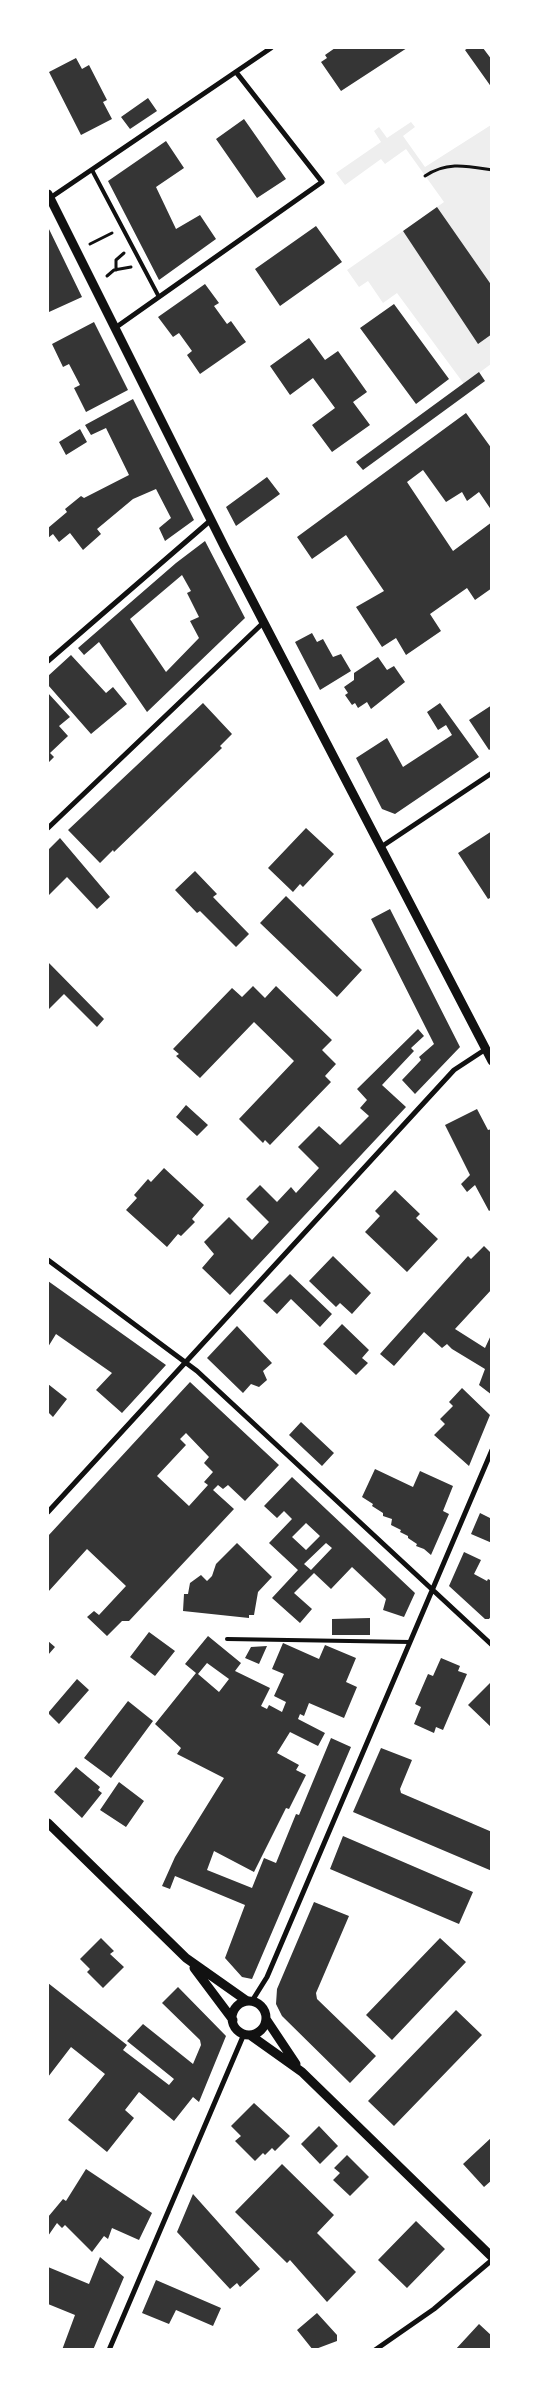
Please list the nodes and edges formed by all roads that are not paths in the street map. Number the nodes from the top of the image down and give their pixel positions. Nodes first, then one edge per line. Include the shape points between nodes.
1 (271, 48) edge
2 (236, 72) junction
3 (92, 170) junction
4 (48, 196) edge
5 (159, 297) junction
6 (115, 328) junction
7 (211, 520) junction
8 (264, 622) junction
9 (48, 661) edge
10 (492, 773) edge
11 (48, 828) edge
12 (381, 847) junction
13 (486, 1049) junction
14 (492, 1061) edge
15 (48, 1260) edge
16 (186, 1363) junction
17 (492, 1450) edge
18 (48, 1512) edge
19 (433, 1591) junction
20 (227, 1639) dead end
21 (410, 1642) junction
22 (492, 1645) edge
23 (48, 1823) edge
24 (186, 1958) junction
25 (250, 2001) junction
26 (266, 2019) junction
27 (233, 2020) junction
28 (247, 2034) junction
29 (302, 2072) junction
30 (492, 2259) edge
31 (109, 2350) edge
32 (375, 2350) edge

1 - 2 street
2 - 3 street
2 - 5 street via 322,182
3 - 4 street
3 - 5 lane
4 - 6 street
5 - 6 street
6 - 7 street
7 - 8 street
7 - 9 street
8 - 11 street
8 - 12 street
10 - 12 street
12 - 13 street
13 - 14 street
13 - 16 street via 454,1070
15 - 16 street
16 - 18 street
16 - 19 street
17 - 19 street
19 - 21 street
19 - 22 street
20 - 21 lane
21 - 25 street via 267,1977
23 - 24 street
24 - 25 street
24 - 27 street
25 - 26 street via 264,2009
25 - 27 street via 237,2007
26 - 28 street via 262,2029
26 - 29 street
27 - 28 street via 236,2028
28 - 29 street
28 - 31 street
29 - 30 street
30 - 32 street via 434,2309

